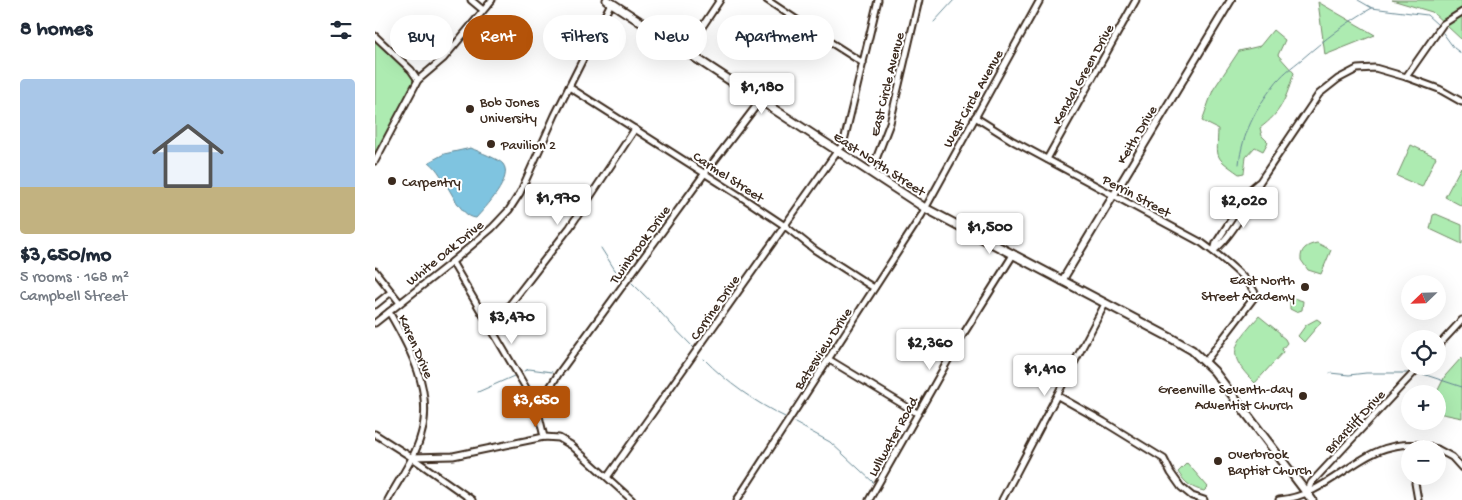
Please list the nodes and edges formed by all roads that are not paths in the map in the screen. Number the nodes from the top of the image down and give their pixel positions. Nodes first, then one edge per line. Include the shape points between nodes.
1 (471, 0) edge
2 (492, 0) edge
3 (720, 0) edge
4 (767, 0) edge
5 (878, 0) edge
6 (919, 0) edge
7 (1039, 0) edge
8 (1136, 0) edge
9 (1231, 0) edge
10 (609, 1) edge
11 (483, 10) junction
12 (1462, 12) edge
13 (636, 19) edge
14 (707, 20) edge
15 (375, 36) edge
16 (700, 60) edge
17 (863, 62) junction
18 (1406, 77) junction
19 (418, 80) junction
20 (569, 87) junction
21 (760, 100) junction
22 (1462, 102) edge
23 (975, 116) junction
24 (635, 129) junction
25 (838, 150) junction
26 (1047, 159) junction
27 (375, 161) edge
28 (871, 172) junction
29 (705, 173) junction
30 (1259, 183) junction
31 (1114, 195) junction
32 (925, 208) junction
33 (785, 226) junction
34 (1213, 251) junction
35 (1013, 255) junction
36 (452, 262) junction
37 (375, 271) edge
38 (1062, 281) junction
39 (874, 288) junction
40 (391, 292) junction
41 (400, 303) junction
42 (1105, 304) junction
43 (375, 305) edge
44 (389, 312) junction
45 (1462, 320) edge
46 (375, 323) edge
47 (491, 330) junction
48 (1446, 337) edge
49 (828, 359) junction
50 (1205, 362) junction
51 (1412, 375) edge
52 (1058, 396) junction
53 (540, 403) junction
54 (917, 413) junction
55 (375, 434) edge
56 (544, 437) junction
57 (1401, 444) edge
58 (1446, 455) edge
59 (411, 457) junction
60 (1462, 468) edge
61 (608, 476) junction
62 (1415, 485) edge
63 (1307, 492) junction
64 (1198, 499) edge
65 (388, 500) edge
66 (471, 500) edge
67 (632, 500) edge
68 (737, 500) edge
69 (869, 500) edge
70 (1002, 500) edge
71 (1204, 500) edge
72 (1279, 500) edge
73 (1286, 500) edge
74 (1312, 500) edge
75 (1417, 500) edge

1 - 11 street
2 - 11 street
3 - 14 street
4 - 17 street
5 - 17 street, Corrine Drive
6 - 28 street, East Circle Avenue via 890,123
7 - 23 street, West Circle Avenue
8 - 26 street, Kendal Green Drive
9 - 31 street, Keith Drive
10 - 13 main road, East North Street
10 - 20 street, White Oak Drive
11 - 19 street via 444,58
12 - 18 street via 1443,24
15 - 19 street
16 - 21 main road, East North Street
17 - 25 street, Corrine Drive via 844,143
18 - 22 street
18 - 30 street via 1364,67 1338,79 1319,94
19 - 27 street
20 - 24 street, Carmel Street
20 - 36 street, White Oak Drive via 514,203 492,228
21 - 25 main road, East North Street
21 - 29 street, Twinbrook Drive
23 - 26 street, Perrin Street
23 - 32 street, West Circle Avenue
24 - 29 street, Carmel Street
24 - 47 street via 575,219
25 - 28 main road, East North Street
25 - 33 street, Corrine Drive
26 - 31 street, Perrin Street
28 - 32 main road, East North Street
29 - 33 street, Carmel Street
29 - 53 street, Twinbrook Drive
30 - 34 street via 1251,189
30 - 34 street via 1221,246
31 - 34 street, Perrin Street
31 - 38 street, Keith Drive
32 - 35 main road, East North Street
32 - 39 street, Batesview Drive
33 - 39 street, Carmel Street via 815,250
33 - 61 street, Corrine Drive
34 - 50 street, Perrin Street via 1251,285 1256,295
35 - 38 main road, East North Street
35 - 54 street, Lullwater Road
36 - 41 street, White Oak Drive
36 - 47 street
37 - 40 street
38 - 42 main road, East North Street
39 - 49 street, Batesview Drive
40 - 41 street
40 - 43 street
41 - 44 street, White Oak Drive
42 - 50 main road, East North Street via 1186,346
42 - 52 street
44 - 46 street, White Oak Drive
44 - 59 street, Karen Drive via 419,374 426,404 421,435
45 - 48 street
47 - 53 street via 529,393
49 - 54 street
49 - 68 street, Batesview Drive
50 - 63 main road, East North Street
51 - 63 street, Briarcliff Drive via 1311,483
52 - 64 street via 1164,458 1181,487
52 - 70 street
53 - 56 street via 539,416
54 - 69 street, Lullwater Road
55 - 59 street
56 - 59 street via 453,456
56 - 61 street via 559,438 571,444
57 - 63 street via 1374,452
58 - 60 street
59 - 65 street, Karen Drive
59 - 66 street
61 - 67 street
62 - 75 street
63 - 73 street
63 - 74 main road, East North Street
64 - 71 street
72 - 73 street

